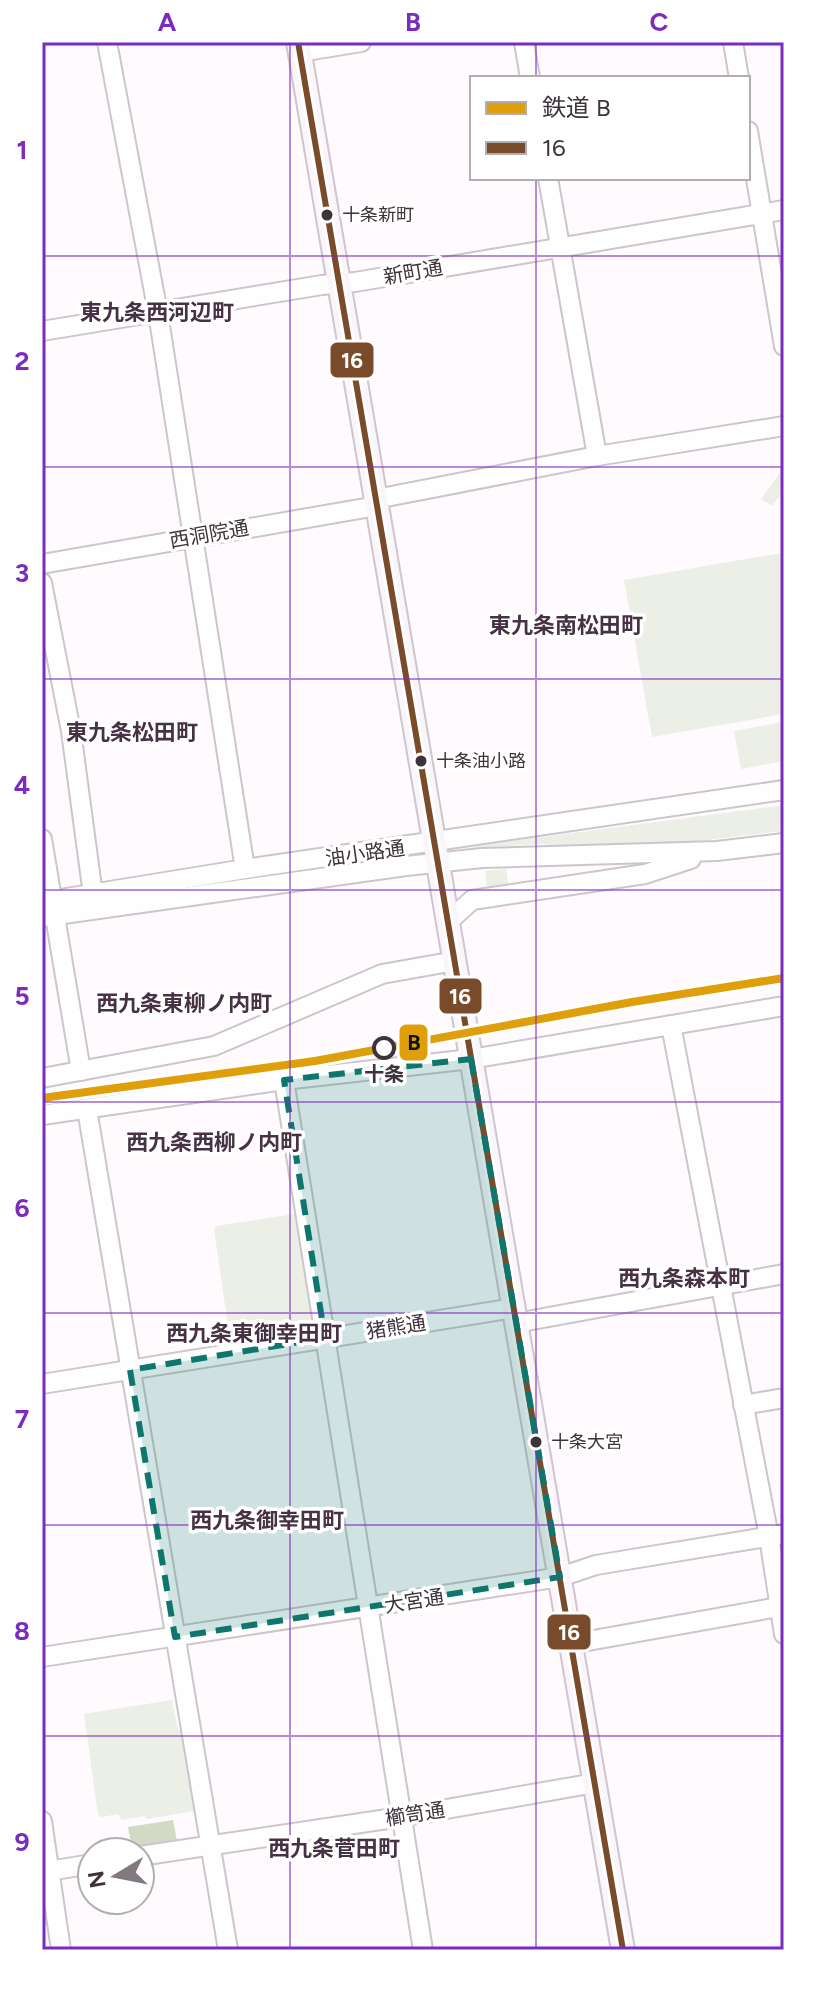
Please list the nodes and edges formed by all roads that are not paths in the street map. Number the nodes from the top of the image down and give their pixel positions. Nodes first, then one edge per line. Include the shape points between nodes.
1 (107, 42) edge
2 (361, 42) edge
3 (524, 42) edge
4 (733, 42) edge
5 (299, 47) edge
6 (530, 76) edge
7 (739, 76) edge
8 (750, 143) edge
9 (548, 180) edge
10 (784, 210) edge
11 (762, 214) junction
12 (560, 247) junction
13 (339, 283) junction
14 (158, 313) junction
15 (42, 331) edge
16 (784, 346) edge
17 (784, 426) edge
18 (597, 456) junction
19 (376, 502) junction
20 (192, 537) junction
21 (42, 564) edge
22 (42, 583) edge
23 (784, 790) edge
24 (42, 839) edge
25 (784, 843) edge
26 (717, 851) junction
27 (436, 853) junction
28 (245, 869) junction
29 (93, 895) junction
30 (48, 909) edge
31 (448, 922) junction
32 (455, 961) junction
33 (784, 1006) edge
34 (671, 1025) junction
35 (471, 1059) junction
36 (81, 1071) junction
37 (42, 1078) edge
38 (284, 1080) junction
39 (87, 1109) junction
40 (42, 1115) edge
41 (784, 1274) edge
42 (720, 1286) junction
43 (515, 1315) junction
44 (325, 1338) junction
45 (130, 1370) junction
46 (42, 1384) edge
47 (784, 1398) edge
48 (743, 1405) junction
49 (776, 1536) edge
50 (560, 1577) junction
51 (782, 1607) edge
52 (368, 1608) junction
53 (784, 1634) edge
54 (175, 1637) junction
55 (571, 1644) junction
56 (42, 1657) edge
57 (595, 1783) junction
58 (401, 1817) junction
59 (42, 1821) edge
60 (210, 1845) junction
61 (156, 1853) edge
62 (76, 1866) edge
63 (46, 1871) edge
64 (61, 1950) edge
65 (228, 1950) edge
66 (423, 1950) edge
67 (623, 1950) edge

1 - 14 street
2 - 5 street
3 - 6 street
4 - 7 street
5 - 13 main road
8 - 11 street
9 - 12 street
10 - 11 street, 新町通
11 - 12 street, 新町通
11 - 16 street
12 - 13 street, 新町通
12 - 18 street
13 - 14 street, 新町通
13 - 19 main road
14 - 15 street, 新町通
14 - 20 street
17 - 18 street, 西洞院通
18 - 19 street, 西洞院通
19 - 20 street, 西洞院通
19 - 27 main road
20 - 21 street, 西洞院通
20 - 28 street
22 - 29 street via 73,742
23 - 27 street, 油小路通
24 - 30 street
25 - 26 street, 油小路通
26 - 27 street, 油小路通 via 482,858
26 - 31 street via 645,874 472,900
27 - 28 street, 油小路通
27 - 30 street, 油小路通 via 250,886
27 - 31 main road
28 - 29 street, 油小路通
29 - 30 street, 油小路通
30 - 36 street
31 - 32 main road
32 - 35 main road
32 - 36 street via 382,974 214,1046
33 - 34 street
34 - 35 street
34 - 42 street
35 - 38 street
35 - 43 main road
36 - 37 street
38 - 39 street
38 - 44 street
39 - 40 street
39 - 45 street
41 - 42 street, 猪熊通
42 - 43 street, 猪熊通
42 - 48 street
43 - 44 street, 猪熊通
43 - 50 main road
44 - 45 street, 猪熊通
44 - 52 street
45 - 46 street, 猪熊通
45 - 54 street
47 - 48 street
48 - 49 street
49 - 50 street, 大宮通 via 596,1565
49 - 51 street
50 - 52 street, 大宮通
50 - 55 main road
51 - 53 street
51 - 55 street
52 - 54 street, 大宮通
52 - 58 street
54 - 56 street, 大宮通
54 - 60 street
55 - 57 main road
57 - 58 street, 櫛笥通
57 - 67 main road
58 - 60 street, 櫛笥通
58 - 66 street
59 - 63 street
60 - 61 street, 櫛笥通
60 - 65 street
62 - 63 street
63 - 64 street

